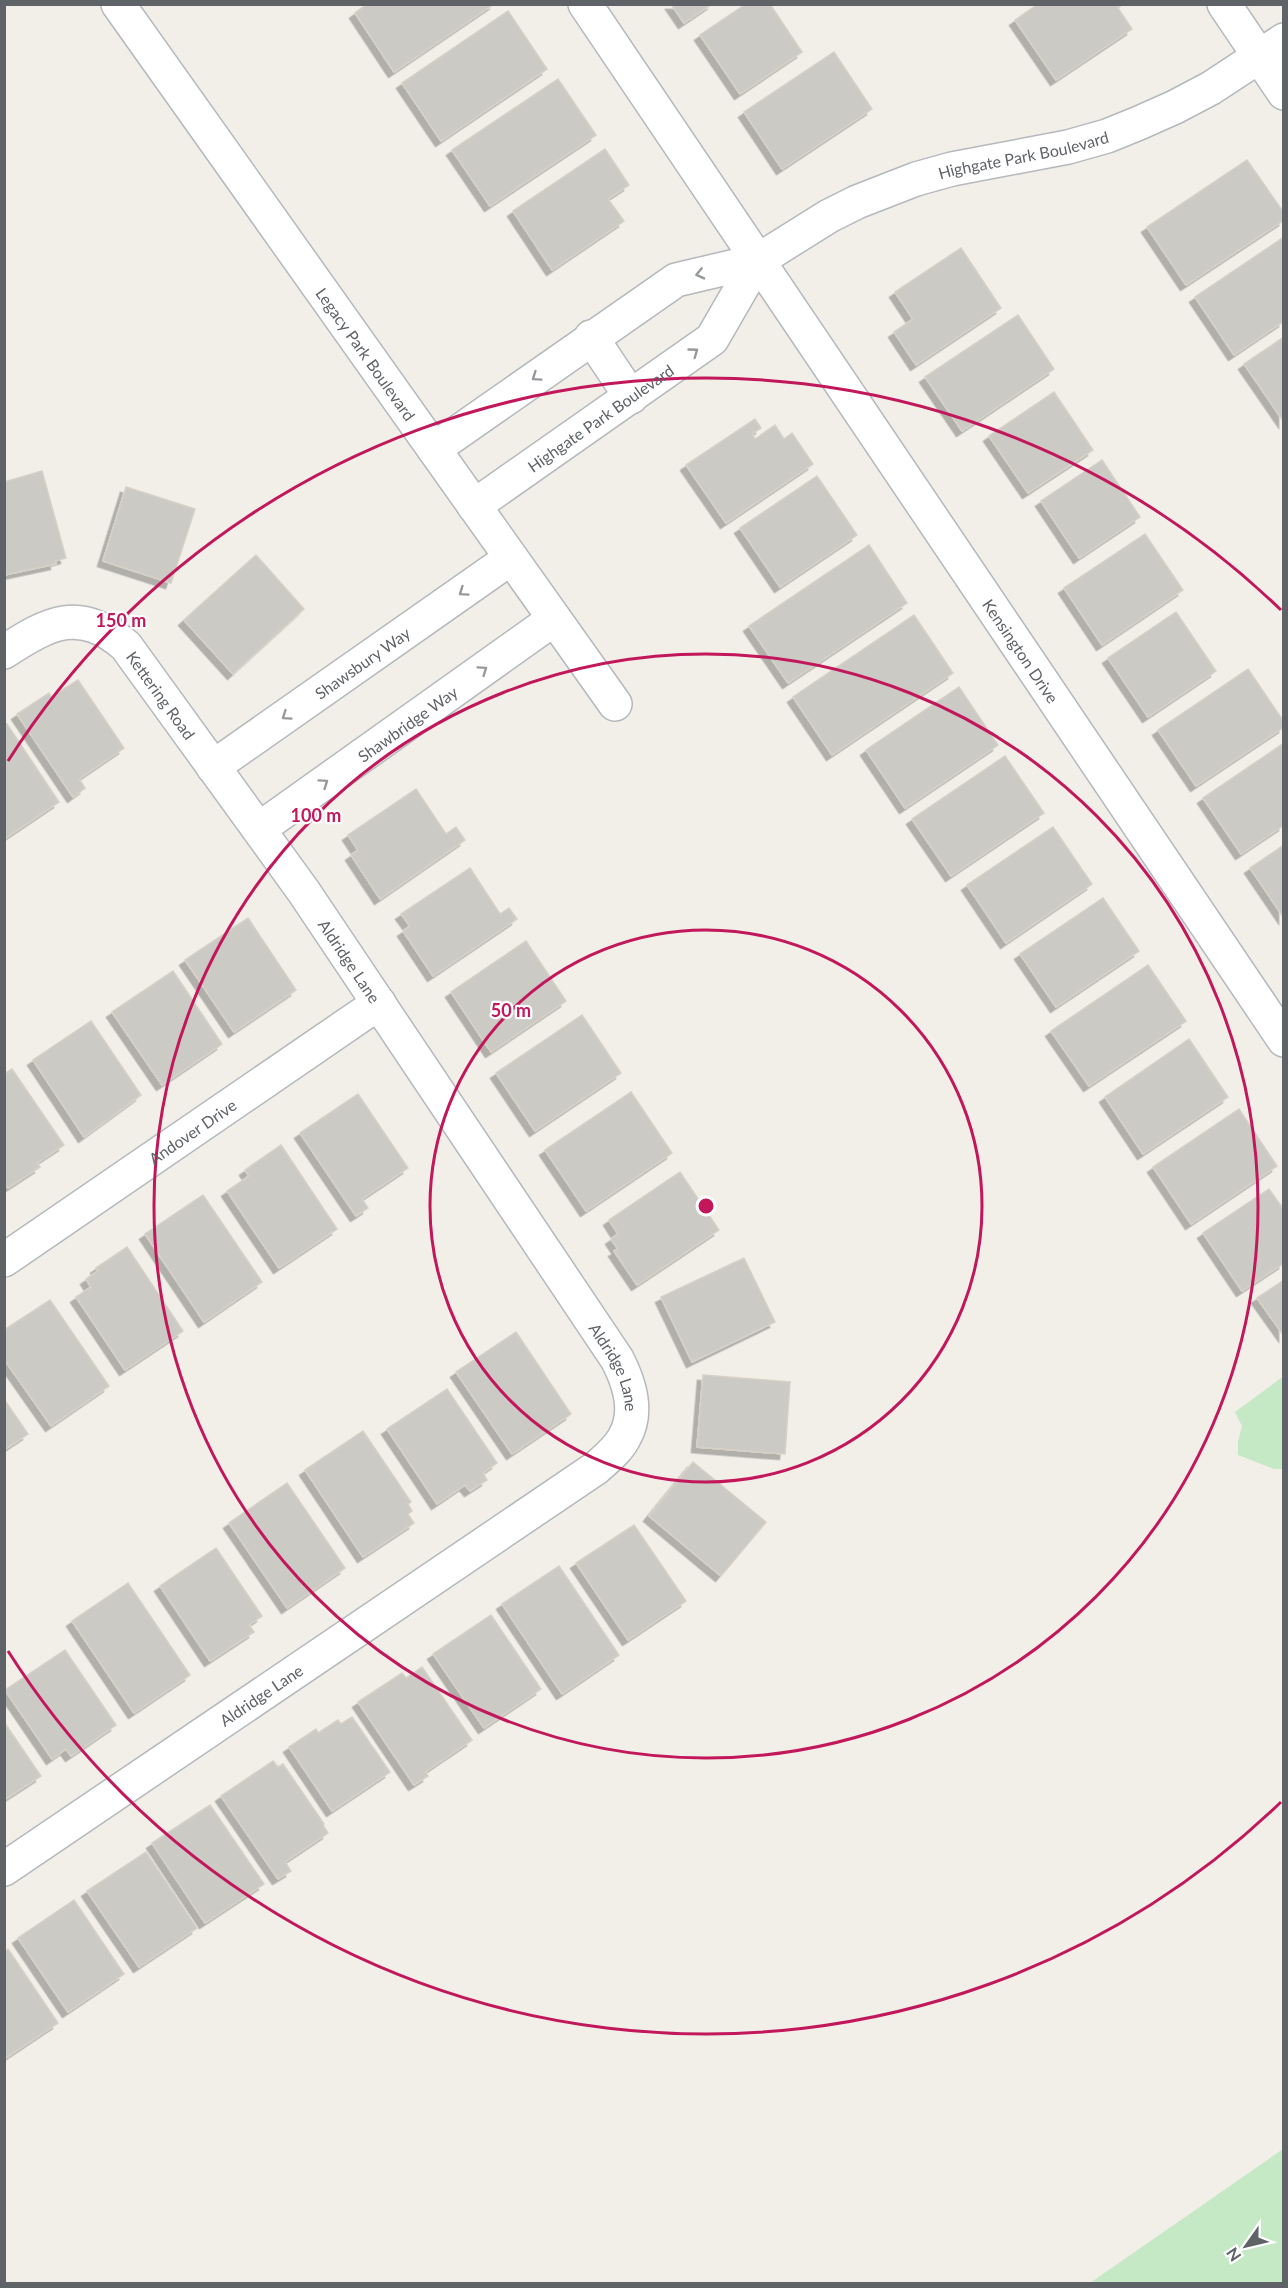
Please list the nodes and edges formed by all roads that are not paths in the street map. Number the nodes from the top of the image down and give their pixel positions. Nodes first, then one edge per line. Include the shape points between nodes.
1 (118, 4) edge
2 (585, 4) edge
3 (1224, 4) edge
4 (1271, 48) edge
5 (1284, 93) edge
6 (757, 261) junction
7 (591, 337) junction
8 (631, 397) junction
9 (434, 449) junction
10 (474, 506) junction
11 (511, 558) junction
12 (554, 619) junction
13 (4, 652) edge
14 (615, 704) dead end
15 (213, 767) junction
16 (259, 829) junction
17 (379, 1003) junction
18 (1284, 1040) edge
19 (4, 1260) edge
20 (4, 1869) edge

1 - 9 street, Legacy Park Boulevard
2 - 6 street
3 - 4 street
4 - 5 street
4 - 6 street, Highgate Park Boulevard via 1211,88 1107,136 1029,156 952,169 886,189 819,222
6 -> 7 street, Highgate Park Boulevard via 676,280
8 -> 6 street, Highgate Park Boulevard via 712,339
6 - 18 street, Kensington Drive
7 - 8 street
7 -> 9 street, Highgate Park Boulevard
8 - 10 street, Highgate Park Boulevard
9 - 10 street, Legacy Park Boulevard
10 - 11 street, Legacy Park Boulevard
11 - 12 street, Legacy Park Boulevard
11 -> 15 street, Shawsbury Way
12 - 14 street, Legacy Park Boulevard
16 -> 12 street, Shawbridge Way
13 - 15 street, Kettering Road via 42,628 60,622 96,626 113,634 126,646
15 - 16 street, Aldridge Lane
16 - 17 street, Aldridge Lane
17 - 19 street, Andover Drive
17 - 20 street, Aldridge Lane via 617,1359 631,1398 626,1436 596,1468

